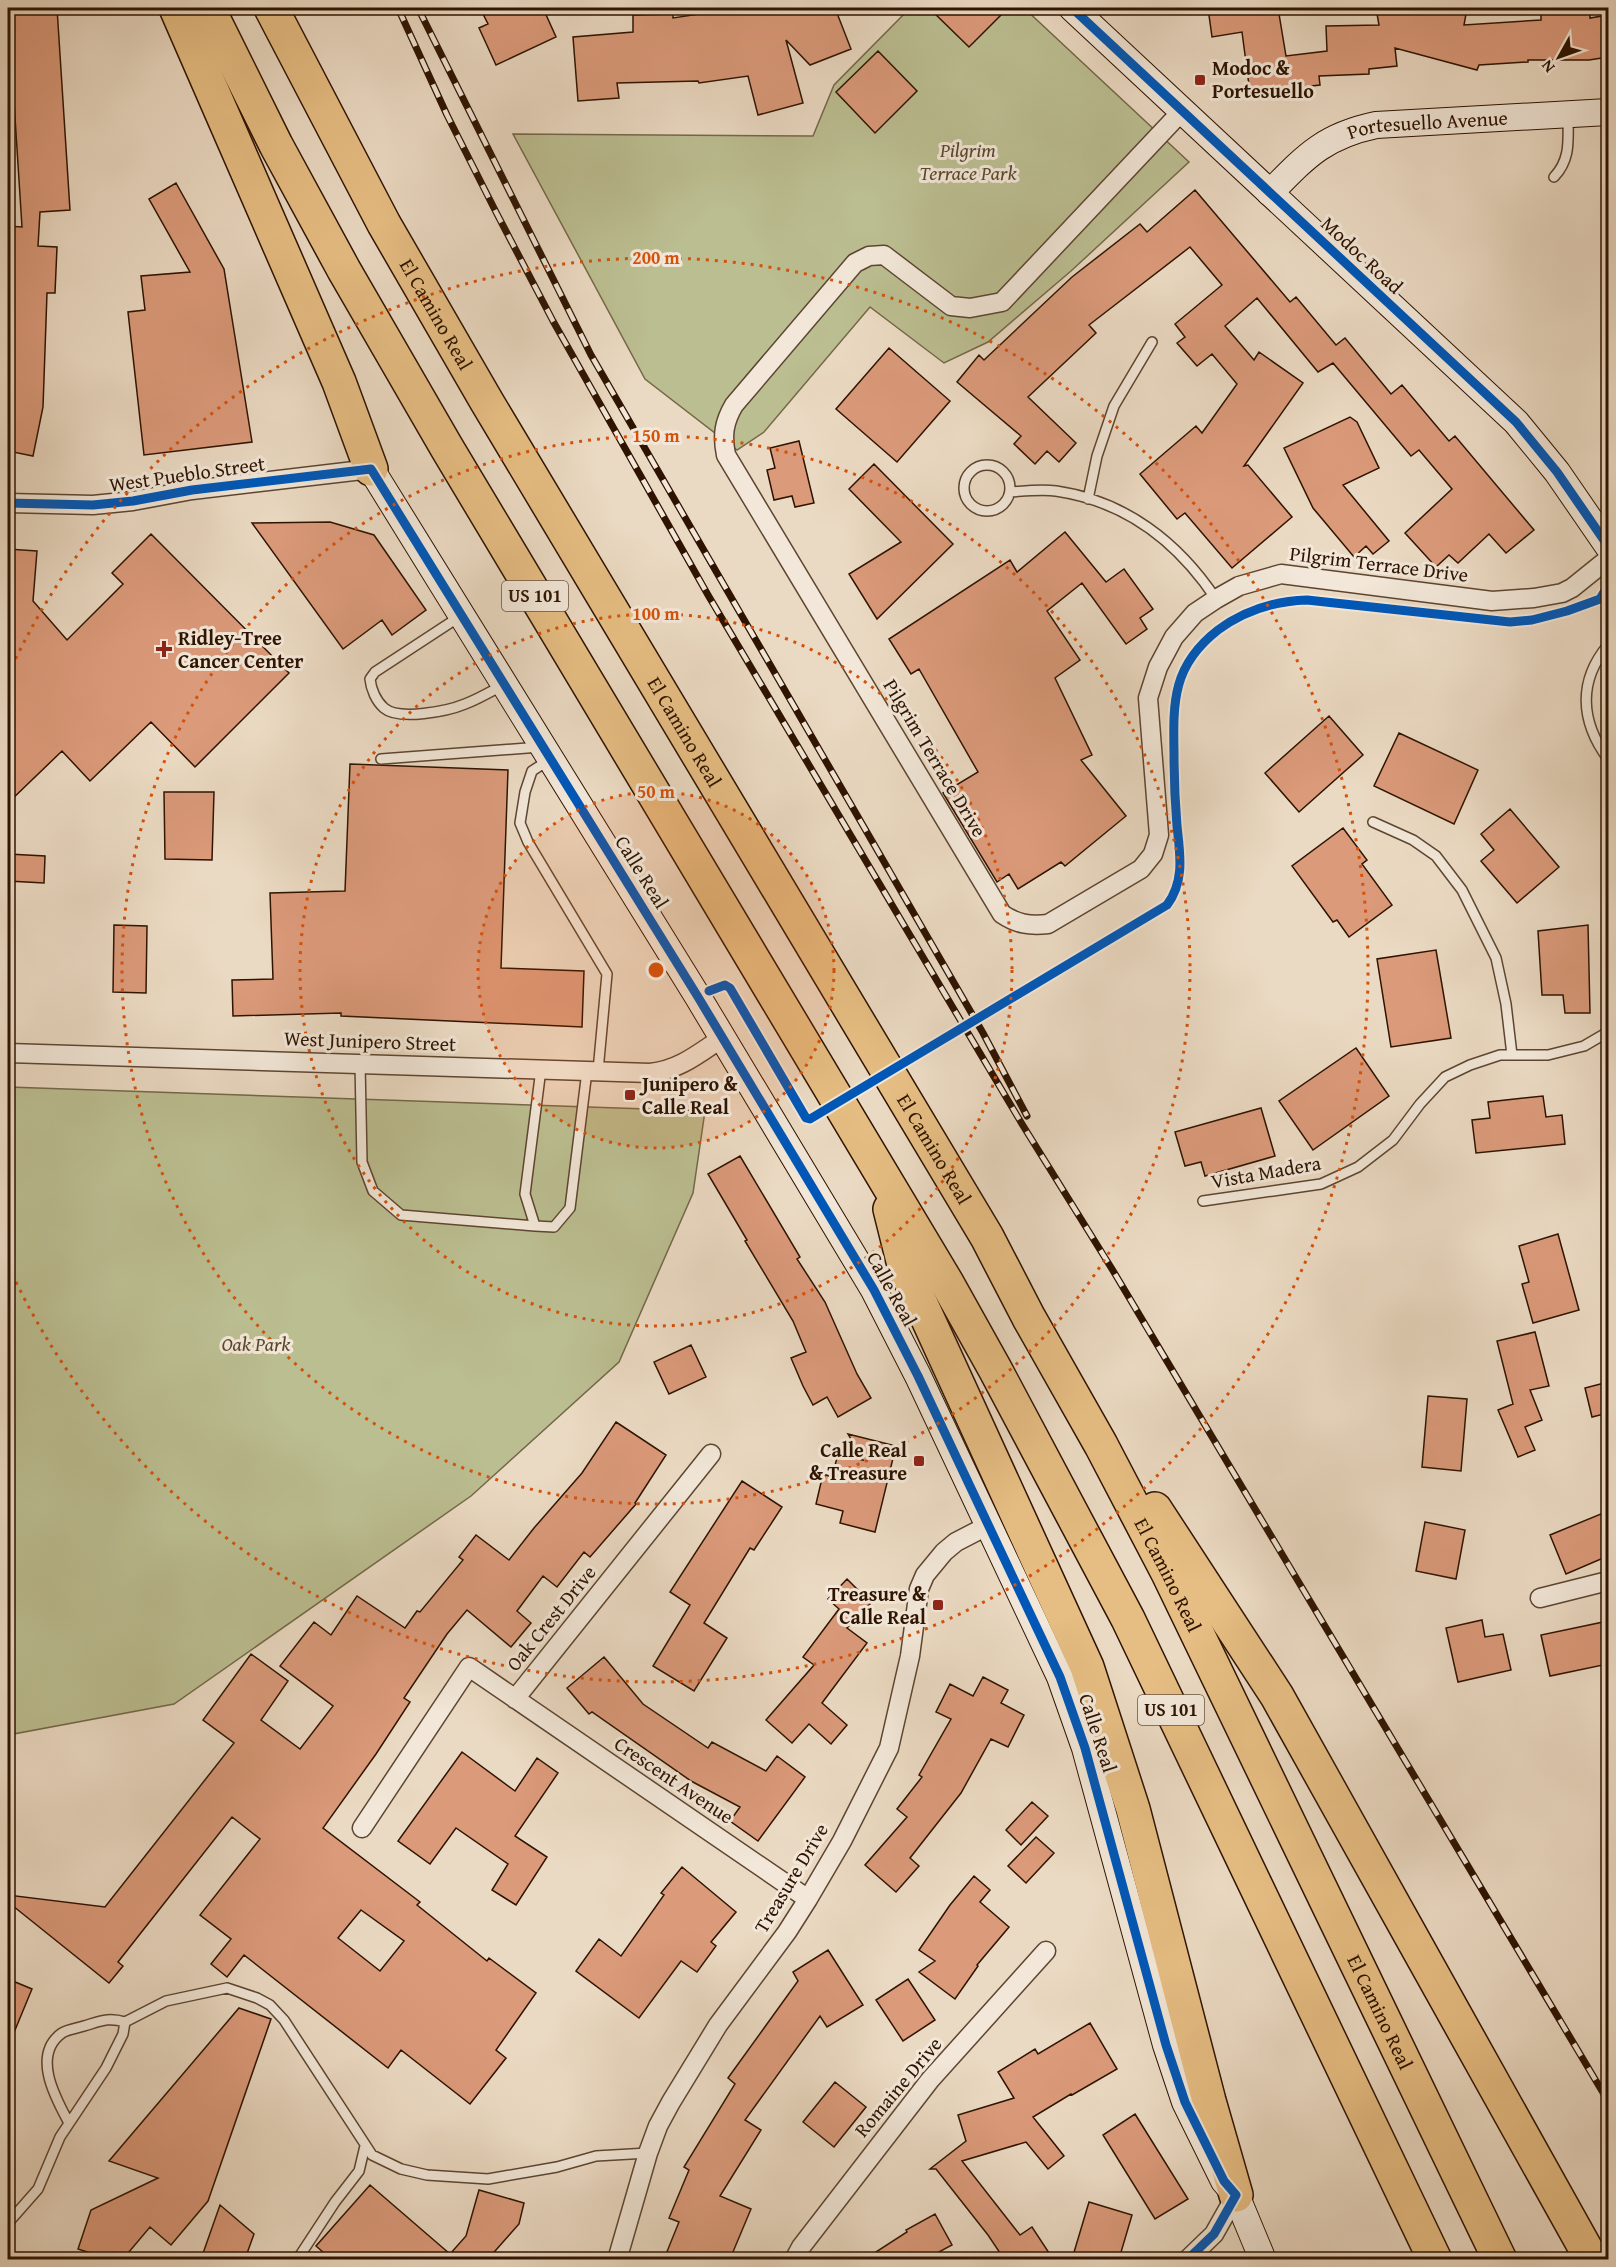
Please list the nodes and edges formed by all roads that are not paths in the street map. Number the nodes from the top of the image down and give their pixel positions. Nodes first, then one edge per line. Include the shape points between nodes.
1 (176, 8) edge
2 (208, 8) edge
3 (271, 8) edge
4 (1072, 8) edge
5 (1183, 110) junction
6 (1608, 112) edge
7 (1568, 114) junction
8 (1554, 177) dead end
9 (1270, 193) junction
10 (1152, 342) dead end
11 (371, 469) junction
12 (1010, 492) junction
13 (1088, 499) junction
14 (8, 503) edge
15 (1608, 546) edge
16 (1608, 559) edge
17 (1216, 599) junction
18 (461, 615) junction
19 (1608, 645) edge
20 (504, 685) junction
21 (546, 753) junction
22 (381, 759) dead end
23 (1608, 759) edge
24 (1373, 822) dead end
25 (1608, 1032) edge
26 (722, 1038) junction
27 (8, 1053) edge
28 (1512, 1055) junction
29 (360, 1063) junction
30 (541, 1069) junction
31 (592, 1071) junction
32 (881, 1175) junction
33 (1203, 1201) dead end
34 (535, 1226) junction
35 (987, 1237) junction
36 (711, 1454) dead end
37 (989, 1525) junction
38 (1608, 1581) edge
39 (1540, 1598) dead end
40 (515, 1699) junction
41 (362, 1828) dead end
42 (808, 1899) junction
43 (1046, 1951) dead end
44 (125, 2022) junction
45 (69, 2123) junction
46 (365, 2146) junction
47 (648, 2153) junction
48 (1236, 2195) junction
49 (8, 2223) edge
50 (297, 2259) edge
51 (617, 2259) edge
52 (794, 2259) edge
53 (1187, 2259) edge
54 (1263, 2259) edge
55 (1435, 2259) edge
56 (1500, 2259) edge
57 (1592, 2259) edge

1 - 11 highway via 339,382
2 - 32 highway, US 101 via 276,145 384,339
3 - 35 highway, El Camino Real / US 101 via 384,224 487,402
4 - 5 street, Modoc Road
5 - 9 street, Modoc Road
5 - 17 street, Pilgrim Terrace Drive via 1002,302 970,308 951,306 884,255 869,256 855,263 734,405 725,420 723,438 726,455 1002,914 1014,922 1048,924 1141,869 1153,854 1159,835 1148,698 1174,637 1195,613
6 - 7 street, Portesuello Avenue
7 - 8 lane via 1566,160
7 - 9 street, Portesuello Avenue via 1376,125 1350,131 1311,153
9 - 15 street, Modoc Road via 1516,422 1557,472
10 - 13 lane via 1114,405
11 - 14 street, West Pueblo Street via 93,505
11 - 18 street, Calle Real
12 - 12 lane via 997,509 983,511 970,504 963,491 966,476 978,465 995,465 1007,476
12 - 13 lane via 1055,491
13 - 17 lane via 1130,516 1166,540 1198,572
16 - 17 street, Pilgrim Terrace Drive via 1572,588 1534,598 1492,601 1281,574 1239,586
18 - 20 street, Calle Real
18 - 20 lane via 375,672 370,679 374,694 390,712 425,713 464,705
19 - 23 lane via 1593,669 1586,692 1589,722
20 - 21 street, Calle Real
21 - 22 lane
21 - 26 street, Calle Real
21 - 31 lane via 532,771 520,823 607,974
24 - 28 lane via 1413,840 1436,856 1462,890 1496,958
25 - 28 lane, Vista Madera via 1584,1046 1548,1055
26 - 31 street, West Junipero Street via 667,1071
26 - 37 street, Calle Real via 874,1290
27 - 29 street, West Junipero Street
28 - 33 lane, Vista Madera via 1500,1055 1445,1077 1393,1140 1358,1167 1321,1184
29 - 30 street, West Junipero Street
29 - 34 lane via 362,1162 373,1191 401,1215
30 - 31 street, West Junipero Street
30 - 34 lane via 525,1194
31 - 34 lane via 570,1208 554,1227
32 - 48 highway via 905,1269 1090,1677 1133,1809
32 - 55 highway, US 101 via 995,1369 1128,1619
35 - 56 highway, El Camino Real / US 101 via 1168,1573
35 - 57 highway via 1143,1491 1277,1696
36 - 40 street, Oak Crest Drive
37 - 42 street, Treasure Drive via 944,1552 922,1582 889,1748
37 - 48 street, Calle Real via 1060,1677 1085,1748 1185,2102 1224,2181
38 - 39 street
40 - 41 street, Oak Crest Drive via 469,1667
40 - 42 street, Crescent Avenue
42 - 47 street, Treasure Drive via 718,2025 671,2102
43 - 52 street, Romaine Drive via 930,2080
44 - 45 lane via 106,2068
44 - 45 lane via 112,2018 62,2033 51,2046 46,2066
44 - 46 lane via 166,2001 227,1988 257,1998 284,2020
45 - 49 lane via 38,2189
46 - 47 lane via 372,2155 400,2169 488,2179 596,2156
46 - 50 lane via 359,2171
47 - 51 street, Treasure Drive
48 - 53 street via 1214,2234
48 - 54 street, Calle Real

